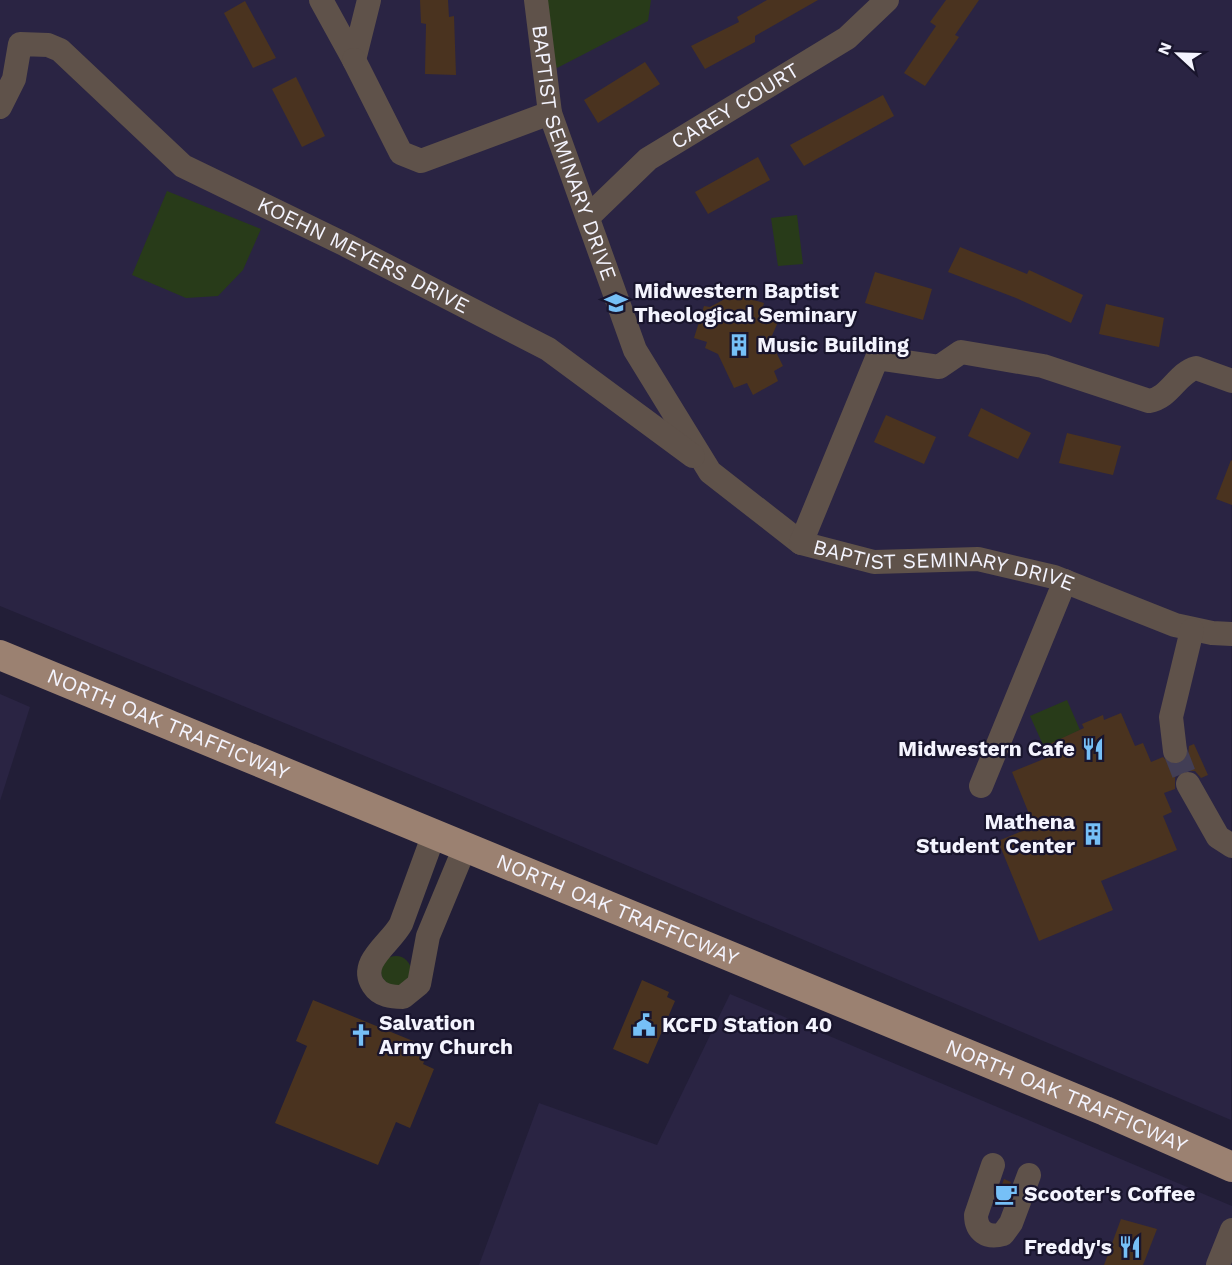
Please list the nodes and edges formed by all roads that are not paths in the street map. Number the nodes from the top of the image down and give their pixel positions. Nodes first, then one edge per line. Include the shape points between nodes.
1 (321, 0) edge
2 (369, 0) edge
3 (536, 0) edge
4 (887, 0) edge
5 (354, 60) junction
6 (0, 107) edge
7 (550, 113) junction
8 (589, 216) junction
9 (1232, 381) edge
10 (710, 472) junction
11 (801, 543) junction
12 (1065, 581) junction
13 (1192, 630) junction
14 (1232, 634) edge
15 (0, 655) edge
16 (1175, 752) tunnel mouth
17 (1188, 784) tunnel mouth
18 (981, 786) dead end
19 (434, 834) junction
20 (1232, 846) edge
21 (465, 847) junction
22 (993, 1164) dead end
23 (1232, 1167) edge
24 (1029, 1175) dead end
25 (1232, 1230) edge
26 (1218, 1265) edge

1 - 5 street
2 - 5 street
3 - 7 street, BAPTIST SEMINARY DRIVE
4 - 8 street, CAREY COURT via 847,38 648,159
5 - 7 street via 401,153 422,161
6 - 10 street, KOEHN MEYERS DRIVE via 14,79 20,44 48,45 60,50 183,166 548,350 682,446
7 - 8 street, BAPTIST SEMINARY DRIVE
8 - 10 street, BAPTIST SEMINARY DRIVE via 635,350
9 - 11 street via 1190,369 1166,393 1149,401 1043,366 961,352 939,367 877,358
10 - 11 street, BAPTIST SEMINARY DRIVE
11 - 12 street, BAPTIST SEMINARY DRIVE via 874,562 978,559
12 - 13 street, BAPTIST SEMINARY DRIVE
12 - 18 street
13 - 14 street, BAPTIST SEMINARY DRIVE
13 - 16 street via 1171,717
15 - 19 main road, NORTH OAK TRAFFICWAY
17 - 20 street via 1218,837
19 - 21 main road, NORTH OAK TRAFFICWAY
19 - 21 street via 401,924 370,965 369,976 382,994 403,997 419,984 428,936
21 - 23 main road, NORTH OAK TRAFFICWAY
22 - 24 street via 976,1215 980,1231 990,1235 1003,1234 1011,1223
25 - 26 street

